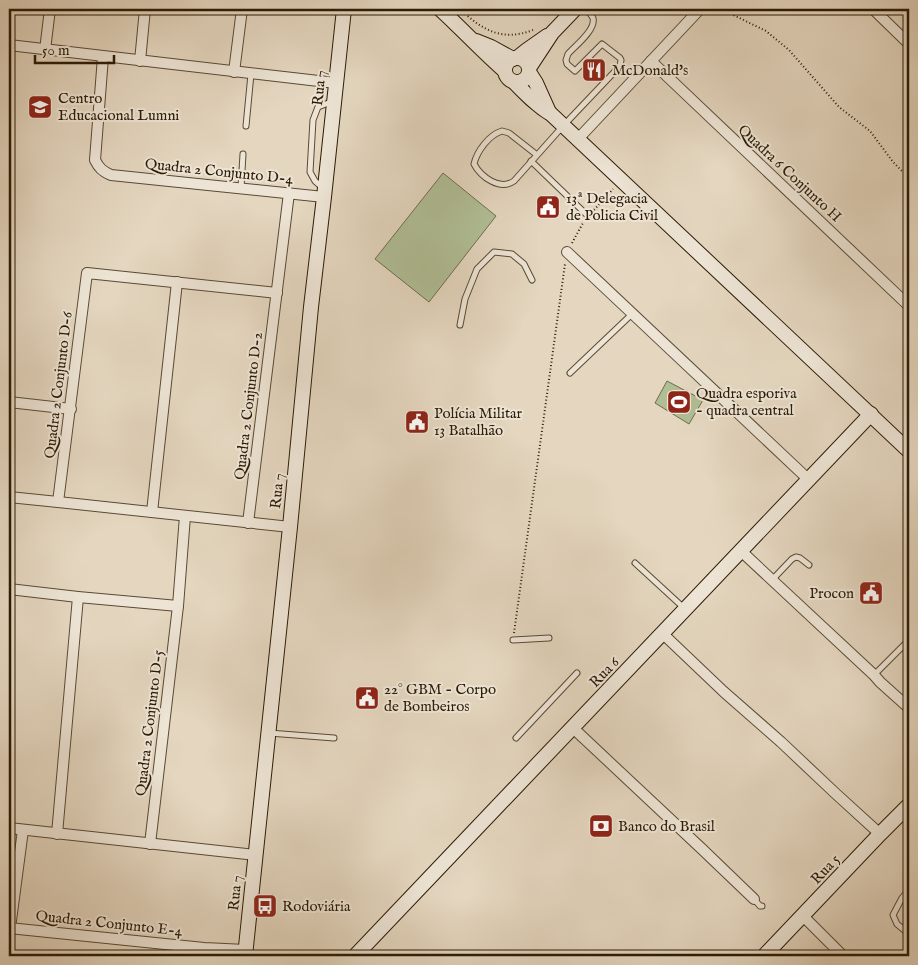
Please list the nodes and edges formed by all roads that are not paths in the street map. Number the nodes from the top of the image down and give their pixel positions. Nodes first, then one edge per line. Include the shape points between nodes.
1 (50, 9) edge
2 (145, 9) edge
3 (242, 9) edge
4 (344, 9) edge
5 (352, 9) edge
6 (440, 9) edge
7 (575, 9) edge
8 (585, 9) edge
9 (873, 9) edge
10 (696, 11) edge
11 (342, 28) junction
12 (552, 33) junction
13 (472, 40) junction
14 (909, 44) edge
15 (9, 45) edge
16 (45, 50) junction
17 (102, 57) junction
18 (515, 58) junction
19 (140, 61) junction
20 (651, 61) junction
21 (529, 70) junction
22 (505, 71) junction
23 (234, 72) junction
24 (252, 74) junction
25 (514, 82) junction
26 (336, 83) junction
27 (334, 101) junction
28 (551, 114) junction
29 (246, 126) dead end
30 (563, 126) junction
31 (577, 140) junction
32 (243, 154) dead end
33 (537, 155) junction
34 (532, 161) junction
35 (241, 188) junction
36 (289, 193) junction
37 (325, 194) junction
38 (588, 216) dead end
39 (567, 252) road end
40 (532, 280) dead end
41 (177, 282) junction
42 (277, 293) junction
43 (909, 306) edge
44 (632, 314) junction
45 (460, 325) dead end
46 (570, 373) dead end
47 (9, 402) edge
48 (71, 409) junction
49 (871, 414) junction
50 (909, 451) edge
51 (809, 480) junction
52 (9, 497) edge
53 (58, 502) junction
54 (152, 512) junction
55 (185, 516) junction
56 (248, 523) junction
57 (290, 527) junction
58 (741, 551) junction
59 (635, 563) dead end
60 (809, 565) dead end
61 (772, 580) junction
62 (9, 589) edge
63 (78, 597) junction
64 (178, 606) junction
65 (685, 609) junction
66 (662, 633) junction
67 (548, 638) dead end
68 (513, 640) road end
69 (909, 640) edge
70 (578, 673) dead end
71 (874, 675) junction
72 (909, 708) edge
73 (573, 728) junction
74 (268, 733) junction
75 (334, 738) dead end
76 (516, 738) dead end
77 (909, 805) edge
78 (9, 828) edge
79 (23, 830) junction
80 (57, 834) junction
81 (880, 834) junction
82 (150, 844) junction
83 (256, 855) junction
84 (909, 890) edge
85 (754, 899) joint
86 (762, 906) dead end
87 (803, 916) junction
88 (9, 928) edge
89 (909, 933) edge
90 (204, 952) edge
91 (246, 953) edge
92 (360, 955) edge
93 (764, 956) edge
94 (843, 956) edge

1 - 16 street
2 - 19 street
3 - 23 street
4 - 11 street, Rua 7
5 - 11 street, Rua 7
6 - 13 street
7 - 12 street
8 - 30 lane via 593,22 568,54 568,64 575,71 602,44 620,58 621,63
9 - 14 street
10 - 20 street
11 - 26 street, Rua 7
12 - 18 street
12 - 21 street
13 - 18 street
13 - 22 street
15 - 16 street
16 - 17 street
17 - 19 street
17 - 35 street, Quadra 2 Conjunto D-4 via 95,160 102,171 111,175
18 - 21 street via 524,61
18 - 22 street via 507,63
19 - 23 street
20 - 31 street
20 - 43 street, Quadra 6 Conjunto H
21 - 25 street via 522,81
21 - 28 street
22 - 25 street
23 - 24 street
24 - 26 street
24 - 29 lane
25 - 28 street
26 - 27 street, Rua 7
27 - 37 street, Rua 7
27 - 37 lane via 318,107 313,120 310,172
28 - 30 street
30 - 31 street
30 - 33 lane
31 - 49 street
32 - 35 lane
33 - 34 lane
33 - 34 lane via 502,130 486,142 474,164 485,176 504,185 514,181
34 - 38 lane
35 - 36 street, Quadra 2 Conjunto D-4
36 - 37 street, Quadra 2 Conjunto D-4
36 - 42 street, Quadra 2 Conjunto D-2
37 - 57 street, Rua 7
39 - 44 street
40 - 45 lane via 524,264 512,254 494,252 477,269 465,299
41 - 42 street
41 - 48 street, Quadra 2 Conjunto D-6 via 87,273
41 - 54 street
42 - 56 street, Quadra 2 Conjunto D-2
44 - 46 lane
44 - 51 street
47 - 48 street
48 - 53 street, Quadra 2 Conjunto D-6
49 - 50 street
49 - 51 street, Rua 6
51 - 58 street, Rua 6
52 - 53 street
53 - 54 street
54 - 55 street
55 - 56 street
55 - 64 street, Quadra 2 Conjunto D-5
56 - 57 street
57 - 74 street, Rua 7
58 - 61 street
58 - 65 street, Rua 6
59 - 65 lane
60 - 61 lane via 800,558 792,558
61 - 71 street
62 - 63 street
63 - 64 street
63 - 80 street
64 - 82 street, Quadra 2 Conjunto D-5
65 - 66 street, Rua 6
66 - 73 street, Rua 6
66 - 81 street
67 - 68 lane
69 - 71 lane
70 - 76 lane
71 - 72 street
73 - 85 street
73 - 92 street, Rua 6
74 - 75 lane
74 - 83 street, Rua 7
77 - 81 street, Rua 5
78 - 79 street
79 - 80 street
79 - 88 street
80 - 82 street
81 - 87 street, Rua 5
82 - 83 street
83 - 91 street, Rua 7
84 - 89 lane via 893,915 897,924
85 - 86 lane
87 - 93 street, Rua 5
87 - 94 street
88 - 90 street, Quadra 2 Conjunto E-4
90 - 91 street, Quadra 2 Conjunto E-4

